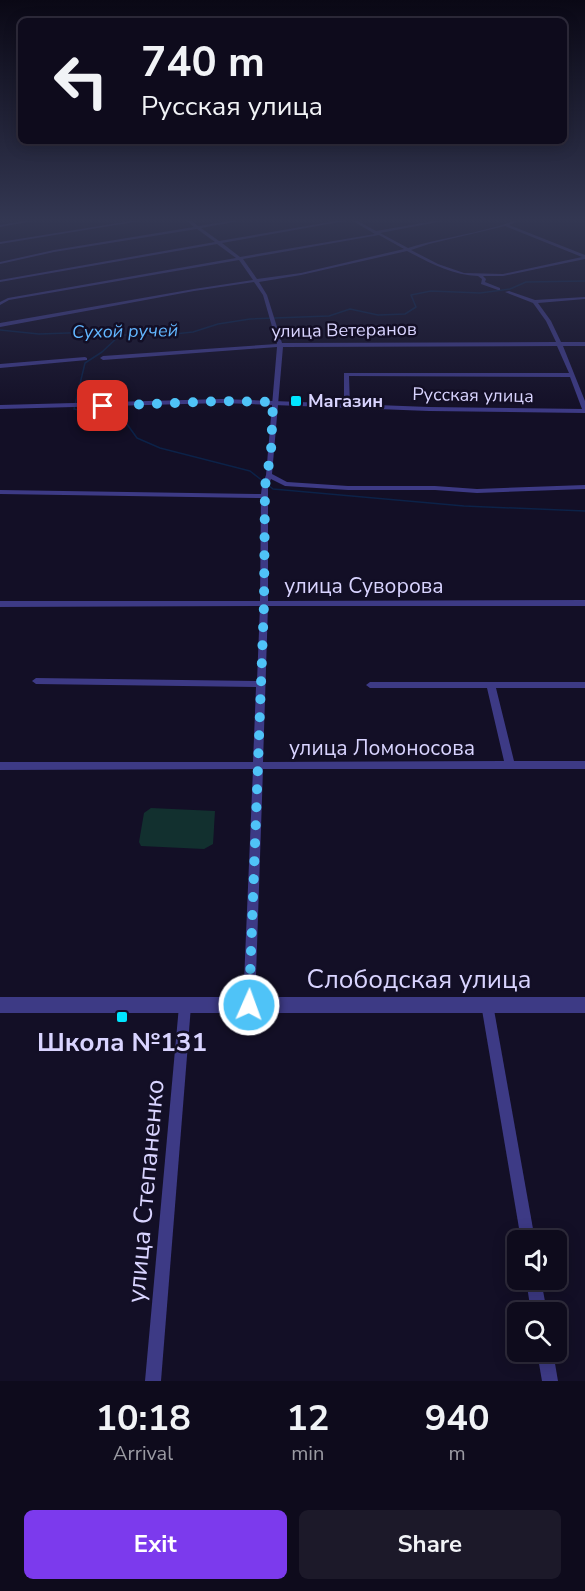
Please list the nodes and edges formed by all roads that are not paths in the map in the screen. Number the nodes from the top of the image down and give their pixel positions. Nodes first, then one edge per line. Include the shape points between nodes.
1 (87, 285) edge
2 (225, 285) edge
3 (259, 285) edge
4 (489, 285) edge
5 (498, 289) dead end
6 (507, 292) dead end
7 (585, 298) edge
8 (533, 302) junction
9 (0, 304) edge
10 (0, 325) edge
11 (558, 344) junction
12 (585, 344) edge
13 (280, 345) junction
14 (103, 358) dead end
15 (85, 359) dead end
16 (0, 366) edge
17 (572, 375) junction
18 (273, 402) junction
19 (347, 406) junction
20 (0, 407) edge
21 (585, 410) edge
22 (269, 475) junction
23 (585, 487) edge
24 (0, 492) edge
25 (266, 496) junction
26 (585, 603) edge
27 (0, 604) edge
28 (264, 604) junction
29 (36, 681) dead end
30 (261, 684) junction
31 (370, 685) dead end
32 (491, 685) junction
33 (585, 685) edge
34 (510, 765) junction
35 (585, 765) edge
36 (0, 766) edge
37 (257, 767) junction
38 (487, 1004) junction
39 (0, 1005) edge
40 (249, 1005) junction
41 (585, 1005) edge
42 (185, 1006) junction
43 (526, 1230) edge
44 (547, 1362) edge
45 (153, 1381) edge
46 (550, 1381) edge

1 - 9 street via 8,299
2 - 10 street
3 - 13 street
4 - 5 street
6 - 8 street
7 - 8 street
8 - 11 street via 544,314
11 - 12 street, улица Ветеранов
11 - 13 street, улица Ветеранов
11 - 17 street
13 - 14 street, улица Ветеранов
13 - 18 street
15 - 16 street
17 - 19 street via 346,374
17 - 21 street
18 - 19 street, Русская улица
18 - 20 street, Русская улица
18 - 22 street
19 - 21 street, Русская улица
22 - 23 street via 285,484 348,488 477,491
22 - 25 street
24 - 25 street
25 - 28 street
26 - 28 street, улица Суворова
27 - 28 street, улица Суворова
28 - 30 street
29 - 30 street
30 - 37 street
31 - 32 street
32 - 33 street
32 - 34 street
34 - 35 street, улица Ломоносова
34 - 37 street, улица Ломоносова
36 - 37 street, улица Ломоносова
37 - 40 street
38 - 40 street, Слободская улица
38 - 41 street, Слободская улица
38 - 43 street
39 - 42 street, Слободская улица
40 - 42 street, Слободская улица
42 - 45 street, улица Степаненко
44 - 46 street

